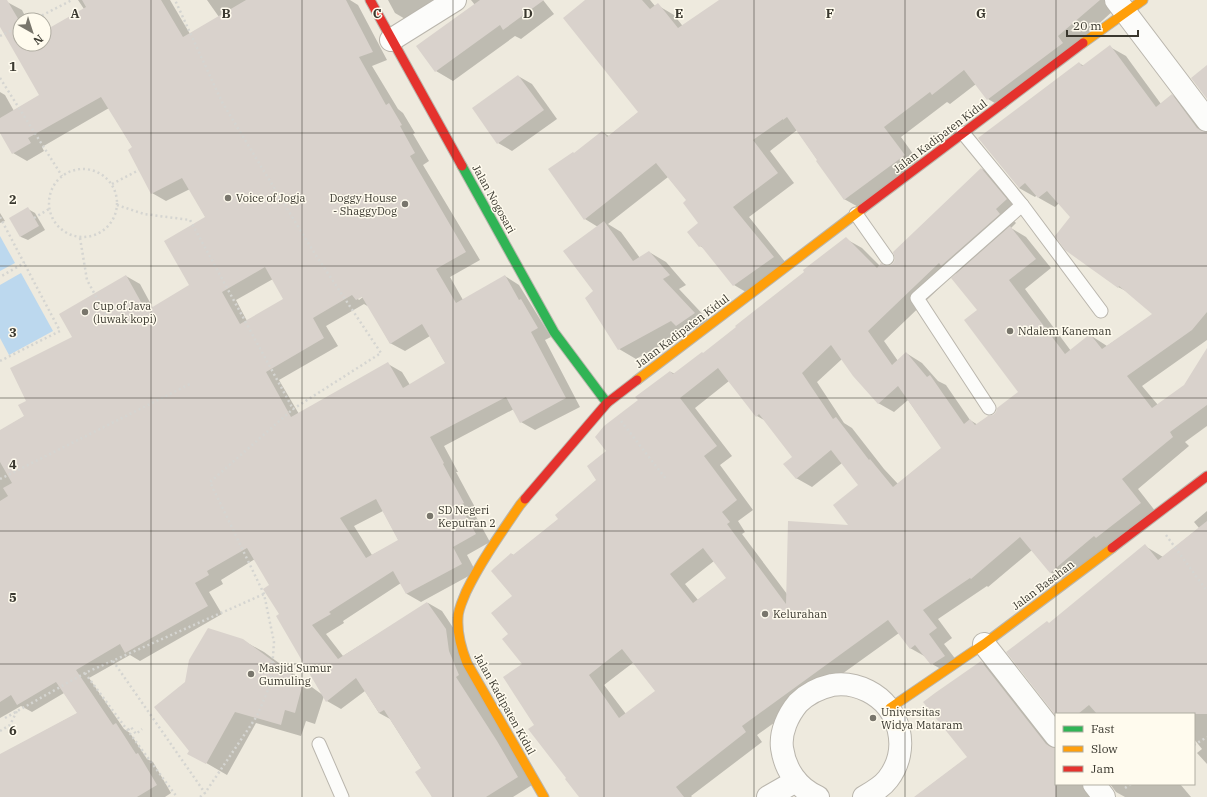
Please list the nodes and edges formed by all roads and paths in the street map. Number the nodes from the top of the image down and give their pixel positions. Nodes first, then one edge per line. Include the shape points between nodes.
1 (72, 0) edge
2 (175, 0) edge
3 (370, 0) edge
4 (455, 0) edge
5 (1143, 0) edge
6 (1121, 6) edge
7 (49, 12) edge
8 (12, 30) edge
9 (0, 36) edge
10 (391, 40) junction
11 (0, 78) edge
12 (1207, 120) edge
13 (963, 133) junction
14 (139, 170) dead end
15 (62, 176) junction
16 (112, 184) junction
17 (117, 205) junction
18 (1022, 205) junction
19 (49, 209) junction
20 (856, 214) junction
21 (0, 217) edge
22 (34, 218) dead end
23 (80, 238) junction
24 (887, 258) dead end
25 (24, 263) junction
26 (0, 277) edge
27 (1101, 311) dead end
28 (111, 324) dead end
29 (0, 361) edge
30 (192, 383) dead end
31 (607, 403) junction
32 (989, 408) dead end
33 (293, 410) junction
34 (1207, 476) edge
35 (0, 479) edge
36 (666, 479) dead end
37 (1152, 517) junction
38 (1207, 591) edge
39 (264, 594) junction
40 (984, 644) junction
41 (113, 661) junction
42 (85, 673) junction
43 (890, 708) junction
44 (17, 710) junction
45 (5, 718) dead end
46 (142, 729) dead end
47 (128, 730) junction
48 (0, 731) edge
49 (1055, 735) edge
50 (1207, 737) edge
51 (319, 744) dead end
52 (1195, 744) edge
53 (796, 781) junction
54 (1095, 785) edge
55 (205, 793) junction
56 (873, 795) edge
57 (177, 797) edge
58 (200, 797) edge
59 (342, 797) edge
60 (544, 797) edge
61 (768, 797) edge
62 (818, 797) edge
63 (1104, 797) edge

1 - 7 path
2 - 33 path via 226,108 315,254 382,353
3 - 10 street, Jalan Nogosari
4 - 10 street
5 - 6 street, Jalan Kadipaten Kidul
6 - 12 street
6 - 13 street, Jalan Kadipaten Kidul
8 - 9 path
10 - 31 street, Jalan Nogosari via 554,332
11 - 15 path
13 - 18 lane
13 - 20 street, Jalan Kadipaten Kidul
14 - 16 path
15 - 16 path via 74,170 86,169 98,172
15 - 19 path via 51,190
16 - 17 path
17 - 23 path via 114,218 106,229 93,236
17 - 33 path via 144,214 190,220
18 - 27 lane
18 - 32 lane via 914,294
19 - 22 path
19 - 23 path via 57,226 67,234
20 - 24 lane
20 - 31 street, Jalan Kadipaten Kidul
21 - 25 path
23 - 28 path via 87,280
25 - 26 path
25 - 29 path via 60,331
30 - 35 path
31 - 36 path
31 - 60 street, Jalan Kadipaten Kidul via 520,505 476,573 458,616 461,647 467,663
33 - 39 path via 210,482
34 - 37 street, Jalan Basahan
37 - 38 path
37 - 40 street, Jalan Basahan
39 - 41 path
39 - 55 path via 274,642 272,683 257,716
40 - 43 street, Jalan Basahan
40 - 49 street
41 - 42 path
41 - 55 path
42 - 44 path
42 - 47 path
43 - 53 street via 876,695 859,686 840,684 822,687 805,696 792,710 784,727 782,746 786,765
43 - 56 street via 898,725 900,744 897,762 888,778
44 - 45 path
44 - 48 path via 10,725
46 - 47 path via 136,734 131,727
47 - 57 path
50 - 52 path
51 - 59 lane
53 - 61 street
53 - 62 street via 809,793
54 - 63 street
55 - 58 path

